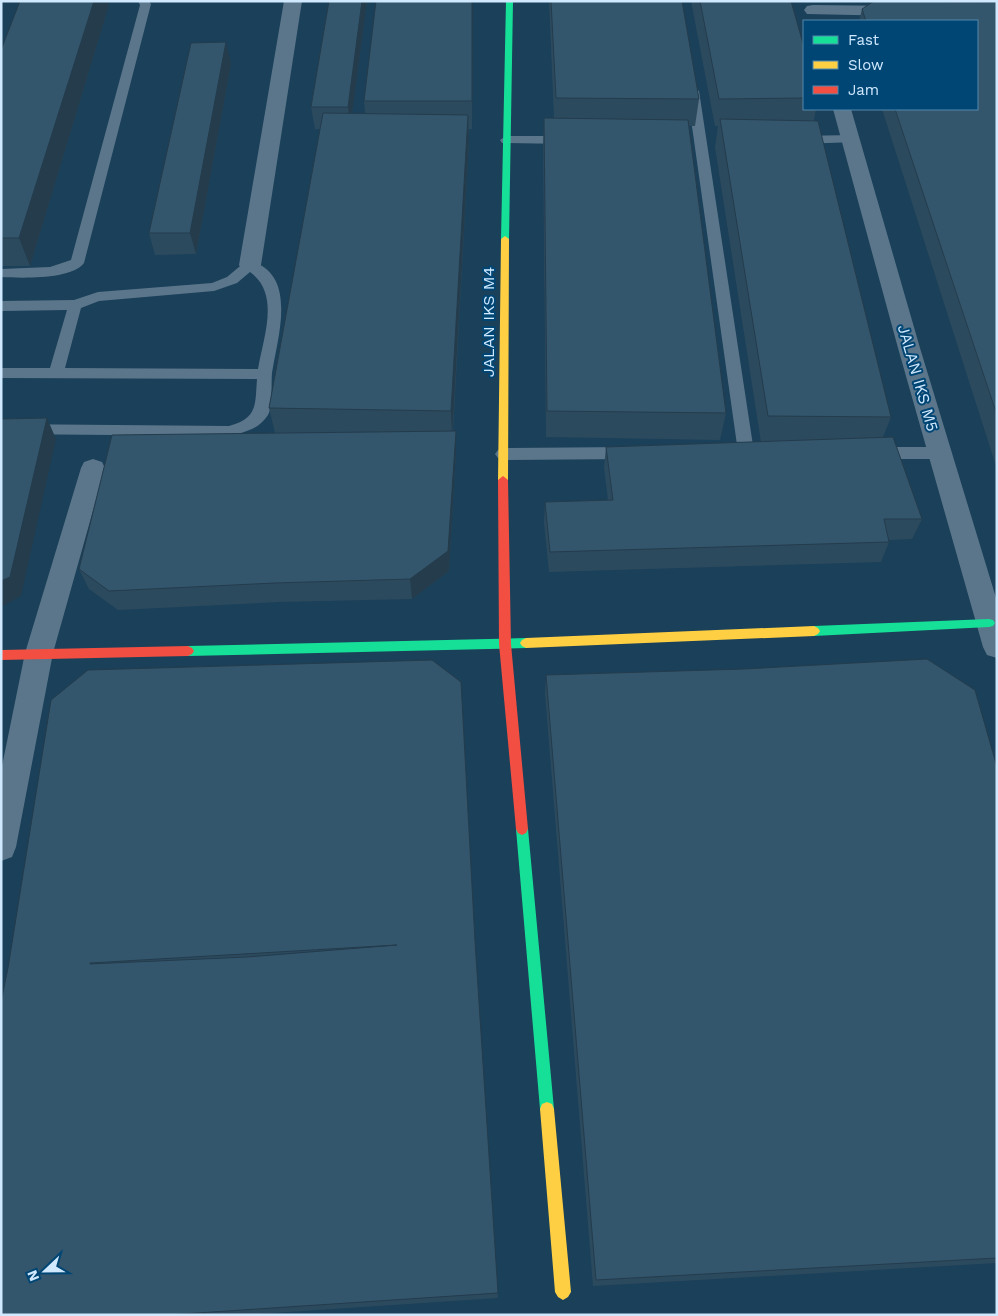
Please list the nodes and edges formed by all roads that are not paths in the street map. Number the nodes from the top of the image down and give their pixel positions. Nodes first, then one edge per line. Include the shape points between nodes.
1 (143, 1) edge
2 (294, 1) edge
3 (510, 1) edge
4 (813, 11) edge
5 (919, 12) edge
6 (691, 76) edge
7 (842, 110) edge
8 (506, 140) junction
9 (574, 140) edge
10 (785, 140) edge
11 (852, 140) junction
12 (250, 265) junction
13 (1, 273) edge
14 (75, 305) junction
15 (1, 306) edge
16 (1, 373) edge
17 (56, 373) junction
18 (265, 374) junction
19 (1, 429) edge
20 (726, 452) edge
21 (746, 452) junction
22 (765, 452) edge
23 (639, 453) edge
24 (862, 453) edge
25 (940, 453) junction
26 (504, 454) junction
27 (93, 468) dead end
28 (989, 623) junction
29 (506, 644) junction
30 (997, 648) edge
31 (39, 653) junction
32 (1, 655) edge
33 (1, 847) edge
34 (563, 1292) dead end

1 - 13 lane via 146,4 77,263 64,270 47,273
2 - 12 street
3 - 8 street, JALAN IKS M4
4 - 5 street
6 - 21 lane
7 - 11 street, JALAN IKS M5
8 - 9 lane
8 - 26 street, JALAN IKS M4
10 - 11 lane
11 - 25 street, JALAN IKS M5
12 - 14 lane via 232,280 214,287 98,297
12 - 18 lane via 264,275 276,302
14 - 15 lane
14 - 17 lane
16 - 17 lane
17 - 18 lane
18 - 19 lane via 262,412 249,426 229,431
20 - 21 lane
21 - 22 lane
23 - 26 lane
24 - 25 lane
25 - 28 street, JALAN IKS M5
26 - 29 street, JALAN IKS M4
27 - 31 street
28 - 29 street
28 - 30 street, JALAN IKS M5
29 - 31 street
29 - 34 street, JALAN IKS M4
31 - 32 street
31 - 33 street

